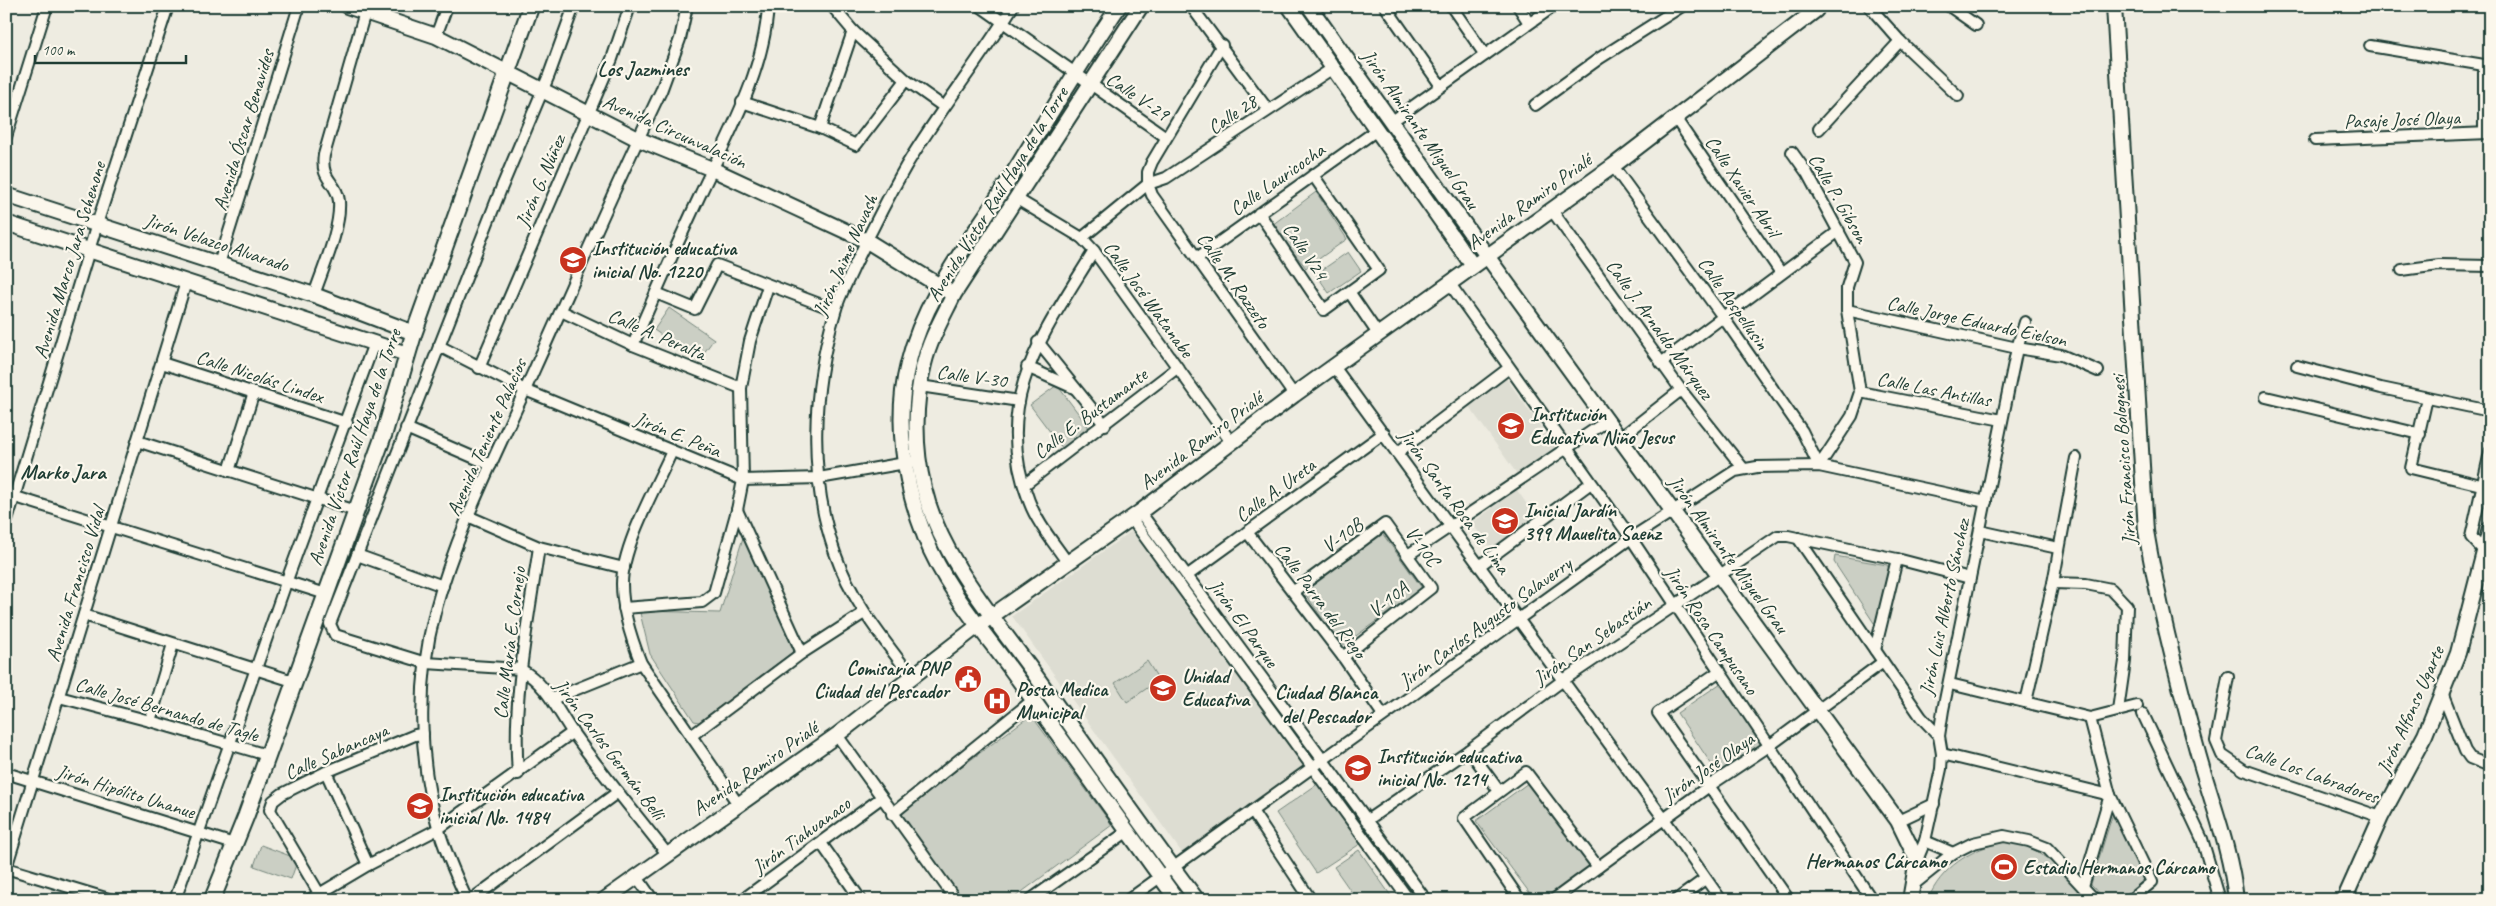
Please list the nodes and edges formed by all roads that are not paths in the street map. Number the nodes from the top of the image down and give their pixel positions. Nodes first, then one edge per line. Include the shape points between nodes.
1 (47, 6) edge
2 (168, 6) edge
3 (299, 6) edge
4 (347, 6) edge
5 (447, 6) edge
6 (531, 6) edge
7 (574, 6) edge
8 (630, 6) edge
9 (687, 6) edge
10 (768, 6) edge
11 (832, 6) edge
12 (980, 6) edge
13 (1013, 6) edge
14 (1119, 6) edge
15 (1141, 6) edge
16 (1191, 6) edge
17 (1289, 6) edge
18 (1309, 6) edge
19 (1385, 6) edge
20 (1451, 6) edge
21 (1518, 6) edge
22 (1554, 6) edge
23 (1682, 6) edge
24 (1869, 6) edge
25 (1949, 6) edge
26 (2114, 6) edge
27 (1816, 7) edge
28 (365, 12) junction
29 (1003, 22) junction
30 (1529, 23) junction
31 (1976, 25) dead end
32 (853, 31) junction
33 (436, 36) junction
34 (1900, 41) junction
35 (1222, 45) junction
36 (2370, 46) dead end
37 (1485, 55) junction
38 (1333, 68) junction
39 (506, 73) junction
40 (1074, 73) junction
41 (906, 80) junction
42 (1090, 85) junction
43 (1441, 86) junction
44 (542, 91) junction
45 (2487, 94) edge
46 (1958, 96) dead end
47 (742, 102) junction
48 (1535, 105) dead end
49 (944, 107) junction
50 (1268, 110) junction
51 (587, 114) junction
52 (1676, 119) junction
53 (1391, 122) junction
54 (820, 128) junction
55 (1819, 128) dead end
56 (1377, 130) junction
57 (2487, 133) edge
58 (6, 137) edge
59 (1166, 137) junction
60 (638, 139) junction
61 (2315, 140) dead end
62 (1792, 152) dead end
63 (1614, 166) junction
64 (712, 170) junction
65 (1313, 175) junction
66 (1148, 184) junction
67 (6, 195) edge
68 (1017, 199) junction
69 (1551, 209) junction
70 (1258, 213) junction
71 (97, 224) junction
72 (7, 226) edge
73 (1839, 231) junction
74 (1082, 238) junction
75 (866, 241) junction
76 (89, 251) junction
77 (1094, 251) junction
78 (1487, 256) junction
79 (1197, 258) junction
80 (219, 264) junction
81 (1473, 266) junction
82 (2490, 266) edge
83 (2402, 270) dead end
84 (1781, 273) junction
85 (186, 282) junction
86 (1450, 284) junction
87 (768, 286) junction
88 (940, 287) junction
89 (656, 293) junction
90 (1350, 293) junction
91 (314, 294) junction
92 (954, 294) junction
93 (561, 310) junction
94 (835, 310) junction
95 (1847, 310) junction
96 (1724, 317) junction
97 (2025, 322) dead end
98 (414, 333) junction
99 (1378, 334) junction
100 (1038, 342) junction
101 (374, 343) junction
102 (634, 344) junction
103 (438, 346) junction
104 (2017, 348) junction
105 (407, 354) junction
106 (162, 363) junction
107 (1662, 363) junction
108 (2297, 366) dead end
109 (1027, 367) junction
110 (479, 368) junction
111 (1177, 368) junction
112 (1334, 368) junction
113 (1509, 368) junction
114 (2098, 371) dead end
115 (920, 386) junction
116 (741, 388) junction
117 (1076, 389) junction
118 (525, 390) junction
119 (1681, 390) junction
120 (254, 392) junction
121 (1860, 392) junction
122 (1294, 395) junction
123 (2266, 397) dead end
124 (2427, 398) junction
125 (1019, 400) junction
126 (2490, 411) edge
127 (2002, 420) junction
128 (1606, 421) junction
129 (347, 423) junction
130 (1104, 425) junction
131 (406, 428) junction
132 (1384, 433) junction
133 (2420, 434) junction
134 (1620, 438) junction
135 (137, 442) junction
136 (1231, 442) junction
137 (1568, 448) junction
138 (672, 451) junction
139 (2490, 452) edge
140 (1397, 453) junction
141 (2076, 458) dead end
142 (905, 462) junction
143 (920, 462) junction
144 (491, 465) junction
145 (1819, 466) junction
146 (1743, 468) junction
147 (229, 471) junction
148 (819, 478) junction
149 (743, 480) junction
150 (1591, 483) junction
151 (1024, 485) junction
152 (2481, 485) junction
153 (10, 496) edge
154 (318, 499) junction
155 (1986, 502) junction
156 (737, 510) junction
157 (356, 511) junction
158 (1673, 511) junction
159 (1135, 515) junction
160 (470, 517) junction
161 (6, 524) edge
162 (1385, 524) joint
163 (1450, 526) junction
164 (110, 528) junction
165 (2490, 529) edge
166 (1980, 531) junction
167 (1247, 532) junction
168 (1631, 538) junction
169 (1798, 538) junction
170 (539, 547) junction
171 (2058, 548) junction
172 (2485, 552) junction
173 (357, 554) junction
174 (1408, 554) junction
175 (1897, 559) junction
176 (1067, 562) junction
177 (1480, 566) junction
178 (624, 568) junction
179 (1720, 574) junction
180 (1188, 576) junction
181 (1970, 578) junction
182 (287, 580) junction
183 (2053, 583) junction
184 (443, 586) junction
185 (1431, 588) joint
186 (1294, 591) junction
187 (326, 594) junction
188 (1674, 605) junction
189 (624, 608) junction
190 (864, 613) junction
191 (84, 615) junction
192 (992, 615) junction
193 (1519, 620) junction
194 (979, 625) junction
195 (173, 644) junction
196 (1875, 650) junction
197 (802, 653) junction
198 (1343, 657) junction
199 (1882, 662) junction
200 (426, 663) junction
201 (641, 663) junction
202 (256, 669) junction
203 (520, 669) junction
204 (1720, 671) junction
205 (912, 677) junction
206 (2228, 677) dead end
207 (293, 681) junction
208 (1562, 681) junction
209 (1950, 684) junction
210 (2442, 693) junction
211 (59, 697) junction
212 (552, 699) junction
213 (1032, 700) junction
214 (2026, 702) junction
215 (2118, 710) junction
216 (1818, 711) junction
217 (1383, 715) junction
218 (2090, 718) junction
219 (150, 721) junction
220 (573, 732) junction
221 (423, 734) junction
222 (837, 735) junction
223 (691, 736) junction
224 (1939, 736) junction
225 (230, 745) junction
226 (1769, 746) junction
227 (1468, 750) junction
228 (1942, 754) junction
229 (266, 756) junction
230 (1321, 760) junction
231 (2490, 766) edge
232 (1312, 767) junction
233 (326, 772) junction
234 (6, 773) edge
235 (518, 774) junction
236 (33, 781) junction
237 (1709, 786) junction
238 (1499, 791) junction
239 (618, 792) junction
240 (2110, 795) junction
241 (881, 798) junction
242 (738, 804) junction
243 (1934, 804) junction
244 (1252, 811) junction
245 (892, 814) junction
246 (2381, 817) junction
247 (1664, 819) junction
248 (1366, 821) junction
249 (1898, 821) junction
250 (438, 829) junction
251 (1128, 831) junction
252 (200, 833) junction
253 (1925, 841) junction
254 (820, 843) junction
255 (234, 844) junction
256 (1953, 853) junction
257 (667, 854) junction
258 (1917, 860) junction
259 (368, 865) junction
260 (1172, 867) junction
261 (1598, 867) junction
262 (6, 868) edge
263 (1160, 876) junction
264 (637, 877) junction
265 (1705, 878) junction
266 (1913, 885) junction
267 (2083, 886) junction
268 (92, 897) edge
269 (321, 897) edge
270 (1407, 899) edge
271 (112, 900) edge
272 (175, 900) edge
273 (212, 900) edge
274 (309, 900) edge
275 (466, 900) edge
276 (471, 900) edge
277 (604, 900) edge
278 (653, 900) edge
279 (742, 900) edge
280 (862, 900) edge
281 (956, 900) edge
282 (1030, 900) edge
283 (1128, 900) edge
284 (1177, 900) edge
285 (1197, 900) edge
286 (1311, 900) edge
287 (1426, 900) edge
288 (1520, 900) edge
289 (1553, 900) edge
290 (1676, 900) edge
291 (1721, 900) edge
292 (1789, 900) edge
293 (1872, 900) edge
294 (1910, 900) edge
295 (2095, 900) edge
296 (2130, 900) edge
297 (2220, 900) edge
298 (2236, 900) edge
299 (2344, 900) edge

1 - 58 street
2 - 71 street, Avenida Marco Jara Schenone
3 - 80 street, Avenida Óscar Benavides
4 - 28 street, Avenida Circunvalación
5 - 33 street
6 - 39 main road, Avenida Víctor Raúl Haya de la Torre
7 - 44 street
8 - 51 street, Jirón G. Núñez via 612,59
9 - 60 street, Avenida Teniente Palacios via 662,91
10 - 47 street via 761,56
11 - 32 street
12 - 29 street, Calle V-29
13 - 29 street, Jirón Jaime Navash
14 - 40 street, Avenida Víctor Raúl Haya de la Torre
15 - 42 street, Avenida Víctor Raúl Haya de la Torre
16 - 35 street
17 - 38 street, Jirón Almirante Miguel Grau
18 - 53 street, Jirón Almirante Miguel Grau
19 - 43 street
20 - 37 street
21 - 30 street
22 - 30 street
23 - 48 street via 1615,48
24 - 34 street
25 - 31 street
26 - 298 street, Jirón Francisco Bolognesi via 2146,532 2158,601
27 - 52 street, Avenida Ramiro Prialé
28 - 33 street, Avenida Circunvalación
28 - 91 street via 324,156 324,174 337,193 339,211
29 - 40 street, Calle V-29
29 - 49 street, Jirón Jaime Navash
30 - 37 street
32 - 41 street
32 - 54 street
33 - 39 street, Avenida Circunvalación
34 - 46 street
34 - 55 street
35 - 50 street
35 - 59 street
36 - 45 street via 2484,65
37 - 43 street
38 - 50 street, Calle 28
38 - 56 street, Jirón Almirante Miguel Grau
39 - 44 street, Avenida Circunvalación
39 - 98 main road, Avenida Víctor Raúl Haya de la Torre
40 - 42 street, Calle V-29
40 - 88 street, Avenida Víctor Raúl Haya de la Torre
41 - 49 street
41 - 54 street via 856,145
42 - 59 street, Calle V-29
42 - 68 street, Avenida Víctor Raúl Haya de la Torre
43 - 53 street
44 - 51 street, Avenida Circunvalación
44 - 103 street
45 - 57 street
47 - 54 street
47 - 64 street
49 - 75 street, Jirón Jaime Navash via 907,165
50 - 66 street, Calle 28 via 1166,178
51 - 60 street, Avenida Circunvalación
51 - 110 street, Jirón G. Núñez
52 - 63 street, Avenida Ramiro Prialé
52 - 84 street, Calle Xavier Abril
53 - 78 street, Jirón Almirante Miguel Grau
56 - 65 street, Calle Lauricocha
56 - 81 street, Jirón Almirante Miguel Grau
57 - 61 street, Pasaje José Olaya
59 - 66 street via 1148,172
60 - 64 street, Avenida Circunvalación
60 - 93 street, Avenida Teniente Palacios
62 - 73 street, Calle P. Gibson
63 - 69 street, Avenida Ramiro Prialé
63 - 96 street, Calle Aospellusin
64 - 75 street, Avenida Circunvalación
64 - 89 street
65 - 70 street, Calle Lauricocha
65 - 90 street via 1379,270
66 - 74 street, Calle 28
66 - 79 street, Calle M. Razzeto via 1152,195
67 - 71 street, Jirón Velazco Alvarado
68 - 74 street, Calle José Watanabe
68 - 92 street, Avenida Víctor Raúl Haya de la Torre
69 - 78 street, Avenida Ramiro Prialé
69 - 107 street, Calle J. Arnaldo Márquez
70 - 79 street, Calle Lauricocha
70 - 90 street, Calle V24 via 1324,310
71 - 76 street, Avenida Marco Jara Schenone
71 - 80 street, Jirón Velazco Alvarado
72 - 76 street
73 - 84 street
73 - 95 street, Calle P. Gibson via 1855,262 1847,287
74 - 77 street, Calle José Watanabe
75 - 88 street, Avenida Circunvalación
75 - 94 street, Jirón Jaime Navash
76 - 85 street
76 - 153 street, Avenida Marco Jara Schenone
77 - 100 street
77 - 111 street, Calle José Watanabe
78 - 81 street, Avenida Ramiro Prialé
78 - 128 street, Jirón Almirante Miguel Grau
79 - 122 street, Calle M. Razzeto
80 - 91 street, Jirón Velazco Alvarado
81 - 86 street, Avenida Ramiro Prialé
82 - 83 street via 2439,265
84 - 96 street
85 - 101 street
85 - 106 street, Avenida Francisco Vidal
86 - 99 street, Avenida Ramiro Prialé
86 - 113 street, Jirón Rosa Campusano
87 - 89 street via 717,265 695,309
87 - 94 street
87 - 116 street via 750,341
88 - 92 street, Avenida Circunvalación
88 - 142 street, Avenida Víctor Raúl Haya de la Torre via 917,336 905,378 902,411
89 - 102 street
90 - 99 street
91 - 98 street, Jirón Velazco Alvarado
92 - 115 street, Avenida Víctor Raúl Haya de la Torre via 935,332
93 - 102 street, Calle A. Peralta
93 - 118 street, Avenida Teniente Palacios
94 - 148 street, Jirón Jaime Navash via 819,387
95 - 104 street, Calle Jorge Eduardo Eielson
95 - 121 street
96 - 107 street
96 - 145 street, Calle Aospellusin via 1802,431
97 - 104 street, Jirón Luis Alberto Sánchez
98 - 105 main road, Avenida Víctor Raúl Haya de la Torre
99 - 112 street, Avenida Ramiro Prialé
100 - 109 street
100 - 117 street
101 - 105 street
101 - 129 street
102 - 116 street, Calle A. Peralta
103 - 110 street, Jirón E. Peña
103 - 131 street
104 - 114 street, Calle Jorge Eduardo Eielson via 2061,355
104 - 127 street, Jirón Luis Alberto Sánchez
105 - 157 main road, Avenida Víctor Raúl Haya de la Torre via 384,434
106 - 120 street, Calle Nicolás Lindex
106 - 135 street, Avenida Francisco Vidal
107 - 119 street, Calle J. Arnaldo Márquez
108 - 124 street
109 - 117 street
109 - 125 street
110 - 118 street, Jirón E. Peña
111 - 130 street, Calle E. Bustamante
111 - 136 street, Calle José Watanabe
112 - 122 street, Avenida Ramiro Prialé
112 - 132 street, Jirón Santa Rosa de Lima
113 - 137 street, Jirón Rosa Campusano
113 - 140 street
115 - 125 street, Calle V-30
115 - 143 street, Avenida Víctor Raúl Haya de la Torre via 917,409
116 - 149 street
117 - 130 street
118 - 138 street, Jirón E. Peña
118 - 144 street, Avenida Teniente Palacios
119 - 134 street
119 - 146 street, Calle J. Arnaldo Márquez
120 - 129 street, Calle Nicolás Lindex
120 - 147 street
121 - 127 street, Calle Las Antillas
121 - 145 street via 1852,416
122 - 136 street, Avenida Ramiro Prialé
123 - 133 street
124 - 126 street
124 - 133 street
125 - 151 street via 1017,441
127 - 155 street, Jirón Luis Alberto Sánchez
128 - 134 street, Jirón Almirante Miguel Grau
128 - 137 street
129 - 154 street
130 - 151 street, Calle E. Bustamante
131 - 144 street
131 - 173 street
132 - 140 street, Jirón Santa Rosa de Lima
132 - 167 street, Calle A. Ureta
133 - 152 street via 2411,468
134 - 158 street, Jirón Almirante Miguel Grau
135 - 147 street
135 - 164 street, Avenida Francisco Vidal
136 - 159 street, Avenida Ramiro Prialé
137 - 150 street, Jirón Rosa Campusano
137 - 163 street
138 - 149 street, Jirón E. Peña
138 - 178 street via 632,540
139 - 152 street
140 - 163 street, Jirón Santa Rosa de Lima
141 - 171 street
142 - 143 street, Jirón E. Peña
142 - 148 street, Jirón E. Peña
142 - 194 street, Avenida Víctor Raúl Haya de la Torre via 925,537 936,560
143 - 192 street, Avenida Víctor Raúl Haya de la Torre via 930,512
144 - 160 street, Avenida Teniente Palacios
145 - 146 street, Jirón Carlos Augusto Salaverry
145 - 155 street, Jirón Carlos Augusto Salaverry
146 - 158 street, Jirón Carlos Augusto Salaverry
147 - 154 street
148 - 149 street, Jirón E. Peña
148 - 190 street, Jirón Jaime Navash via 822,510 835,554
149 - 156 street
150 - 168 street, Jirón Rosa Campusano
150 - 177 street
151 - 176 street via 1036,516
152 - 172 street via 2470,537
153 - 161 street, Avenida Marco Jara Schenone
153 - 164 street
154 - 157 street
154 - 182 street
155 - 166 street, Jirón Luis Alberto Sánchez
156 - 189 street via 714,594 710,598 702,602
156 - 197 street
157 - 187 main road, Avenida Víctor Raúl Haya de la Torre
158 - 168 street, Jirón Carlos Augusto Salaverry
158 - 179 street, Jirón Almirante Miguel Grau
159 - 176 street, Avenida Ramiro Prialé
159 - 180 street, Jirón El Parque
159 - 232 street, Jirón El Parque
160 - 170 street
160 - 184 street, Avenida Teniente Palacios
162 - 174 street, V-10C
162 - 186 street, V-10B
163 - 174 street
163 - 177 street, Jirón Santa Rosa de Lima
164 - 182 street
164 - 191 street, Avenida Francisco Vidal
165 - 172 street, Jirón Alfonso Ugarte
166 - 171 street
166 - 181 street, Jirón Luis Alberto Sánchez
167 - 180 street, Calle A. Ureta
167 - 186 street, Calle Parra del Riego
168 - 188 street, Jirón Rosa Campusano
168 - 193 street, Jirón Carlos Augusto Salaverry
169 - 175 street, Jirón San Sebastián
169 - 179 street, Jirón San Sebastián via 1778,536
169 - 196 street
170 - 178 street
170 - 203 street, Calle María E. Cornejo
171 - 183 street
172 - 210 street, Jirón Alfonso Ugarte via 2464,634
173 - 184 street
173 - 200 street via 330,624 335,635
174 - 185 street, V-10C
175 - 181 street, Jirón San Sebastián
175 - 196 street
176 - 192 street, Avenida Ramiro Prialé
177 - 193 street, Jirón Santa Rosa de Lima
178 - 189 street
179 - 188 street, Jirón San Sebastián
179 - 216 street, Jirón Almirante Miguel Grau
180 - 230 street, Jirón El Parque
181 - 209 street, Jirón Luis Alberto Sánchez
182 - 187 street
182 - 202 street
183 - 214 street
183 - 215 street via 2111,589 2127,606 2125,661
184 - 200 street, Avenida Teniente Palacios via 434,614
185 - 198 street, V-10A
186 - 198 street, Calle Parra del Riego
187 - 207 main road, Avenida Víctor Raúl Haya de la Torre
188 - 204 street, Jirón Rosa Campusano
188 - 208 street, Jirón San Sebastián
189 - 201 street
190 - 197 street
190 - 205 street, Jirón Jaime Navash
191 - 195 street
191 - 211 street, Avenida Francisco Vidal
192 - 194 street, Avenida Ramiro Prialé
192 - 260 street, Avenida Víctor Raúl Haya de la Torre
193 - 208 street, Jirón Santa Rosa de Lima
193 - 217 street, Jirón Carlos Augusto Salaverry
194 - 205 street, Avenida Ramiro Prialé
194 - 213 street, Avenida Víctor Raúl Haya de la Torre
195 - 202 street
195 - 219 street
196 - 199 street
197 - 223 street
198 - 217 street, Calle Parra del Riego
199 - 216 street, Jirón José Olaya
199 - 224 street via 1921,717
200 - 203 street
200 - 221 street, Avenida Teniente Palacios
201 - 212 street
201 - 223 street
202 - 207 street
202 - 225 street
203 - 212 street, Jirón Carlos Germán Belli via 531,675
203 - 235 street, Calle María E. Cornejo via 515,728
204 - 226 street, Jirón Rosa Campusano
204 - 237 street via 1658,713
205 - 222 street, Avenida Ramiro Prialé
206 - 246 street, Calle Los Labradores via 2216,741 2222,755 2244,770
207 - 229 main road, Avenida Víctor Raúl Haya de la Torre
208 - 227 street, Jirón San Sebastián
208 - 247 street, Jirón Santa Rosa de Lima
209 - 214 street
209 - 224 street, Jirón Luis Alberto Sánchez
210 - 231 street via 2465,751 2470,758
210 - 246 street, Jirón Alfonso Ugarte via 2425,735
211 - 219 street, Calle José Bernando de Tagle
211 - 236 street, Avenida Francisco Vidal
212 - 220 street, Jirón Carlos Germán Belli
213 - 245 street
213 - 251 street, Avenida Víctor Raúl Haya de la Torre
214 - 218 street
215 - 218 street
215 - 297 street via 2140,710 2202,840
216 - 226 street, Jirón José Olaya
216 - 249 street, Jirón Almirante Miguel Grau
217 - 230 street, Jirón Carlos Augusto Salaverry
218 - 240 street
219 - 225 street, Calle José Bernando de Tagle
220 - 235 street
220 - 239 street, Jirón Carlos Germán Belli
221 - 233 street, Calle Sabancaya
221 - 250 street, Avenida Teniente Palacios via 426,772
222 - 241 street
222 - 242 street, Avenida Ramiro Prialé
223 - 242 street
224 - 228 street, Jirón Luis Alberto Sánchez
225 - 229 street, Calle José Bernando de Tagle
225 - 252 street
226 - 237 street, Jirón José Olaya
226 - 293 street, Jirón Rosa Campusano
227 - 238 street
227 - 248 street, Jirón San Sebastián
228 - 240 street
228 - 243 street, Jirón Luis Alberto Sánchez
229 - 255 main road, Avenida Víctor Raúl Haya de la Torre
230 - 232 street, Jirón Carlos Augusto Salaverry
230 - 248 street, Jirón El Parque
232 - 244 street, Jirón Carlos Augusto Salaverry
232 - 270 street, Jirón El Parque
233 - 259 street
233 - 269 street, Calle Sabancaya via 282,794 273,801 270,810
234 - 236 street, Jirón Hipólito Unanue
235 - 250 street
236 - 252 street, Jirón Hipólito Unanue
236 - 262 street, Avenida Francisco Vidal
237 - 247 street, Jirón José Olaya
237 - 292 street
238 - 261 street via 1526,772
238 - 288 street via 1464,818
239 - 257 street, Jirón Carlos Germán Belli
239 - 276 street
240 - 267 street
240 - 296 street via 2152,882
241 - 245 street
241 - 254 street, Jirón Tiahuanaco
242 - 257 street, Avenida Ramiro Prialé
243 - 249 street
243 - 253 street, Jirón Luis Alberto Sánchez
244 - 260 street, Jirón Carlos Augusto Salaverry
244 - 286 street
245 - 281 street
246 - 299 street, Jirón Alfonso Ugarte
247 - 261 street, Jirón José Olaya
247 - 265 street, Jirón Santa Rosa de Lima
248 - 287 street, Jirón El Parque
249 - 258 street, Jirón Almirante Miguel Grau
250 - 259 street
250 - 275 street, Avenida Teniente Palacios
251 - 263 street, Avenida Víctor Raúl Haya de la Torre
251 - 282 street
252 - 255 street, Jirón Hipólito Unanue
252 - 272 street
253 - 256 street
253 - 258 street, Jirón Luis Alberto Sánchez
254 - 279 street, Jirón Tiahuanaco
254 - 280 street
255 - 273 main road, Avenida Víctor Raúl Haya de la Torre
256 - 266 street
256 - 267 street via 1974,842 2004,836 2029,841 2054,853
257 - 264 street, Avenida Ramiro Prialé
258 - 266 street, Jirón Luis Alberto Sánchez
259 - 269 street
260 - 263 street, Jirón Carlos Augusto Salaverry
260 - 285 street, Avenida Víctor Raúl Haya de la Torre
261 - 289 street, Jirón José Olaya
262 - 268 street
263 - 283 street, Jirón Carlos Augusto Salaverry
263 - 284 street, Avenida Víctor Raúl Haya de la Torre
264 - 277 street, Avenida Ramiro Prialé
264 - 278 street
265 - 290 street
265 - 291 street, Jirón Santa Rosa de Lima
266 - 294 street, Jirón Luis Alberto Sánchez
267 - 295 street
268 - 271 street
269 - 274 street

